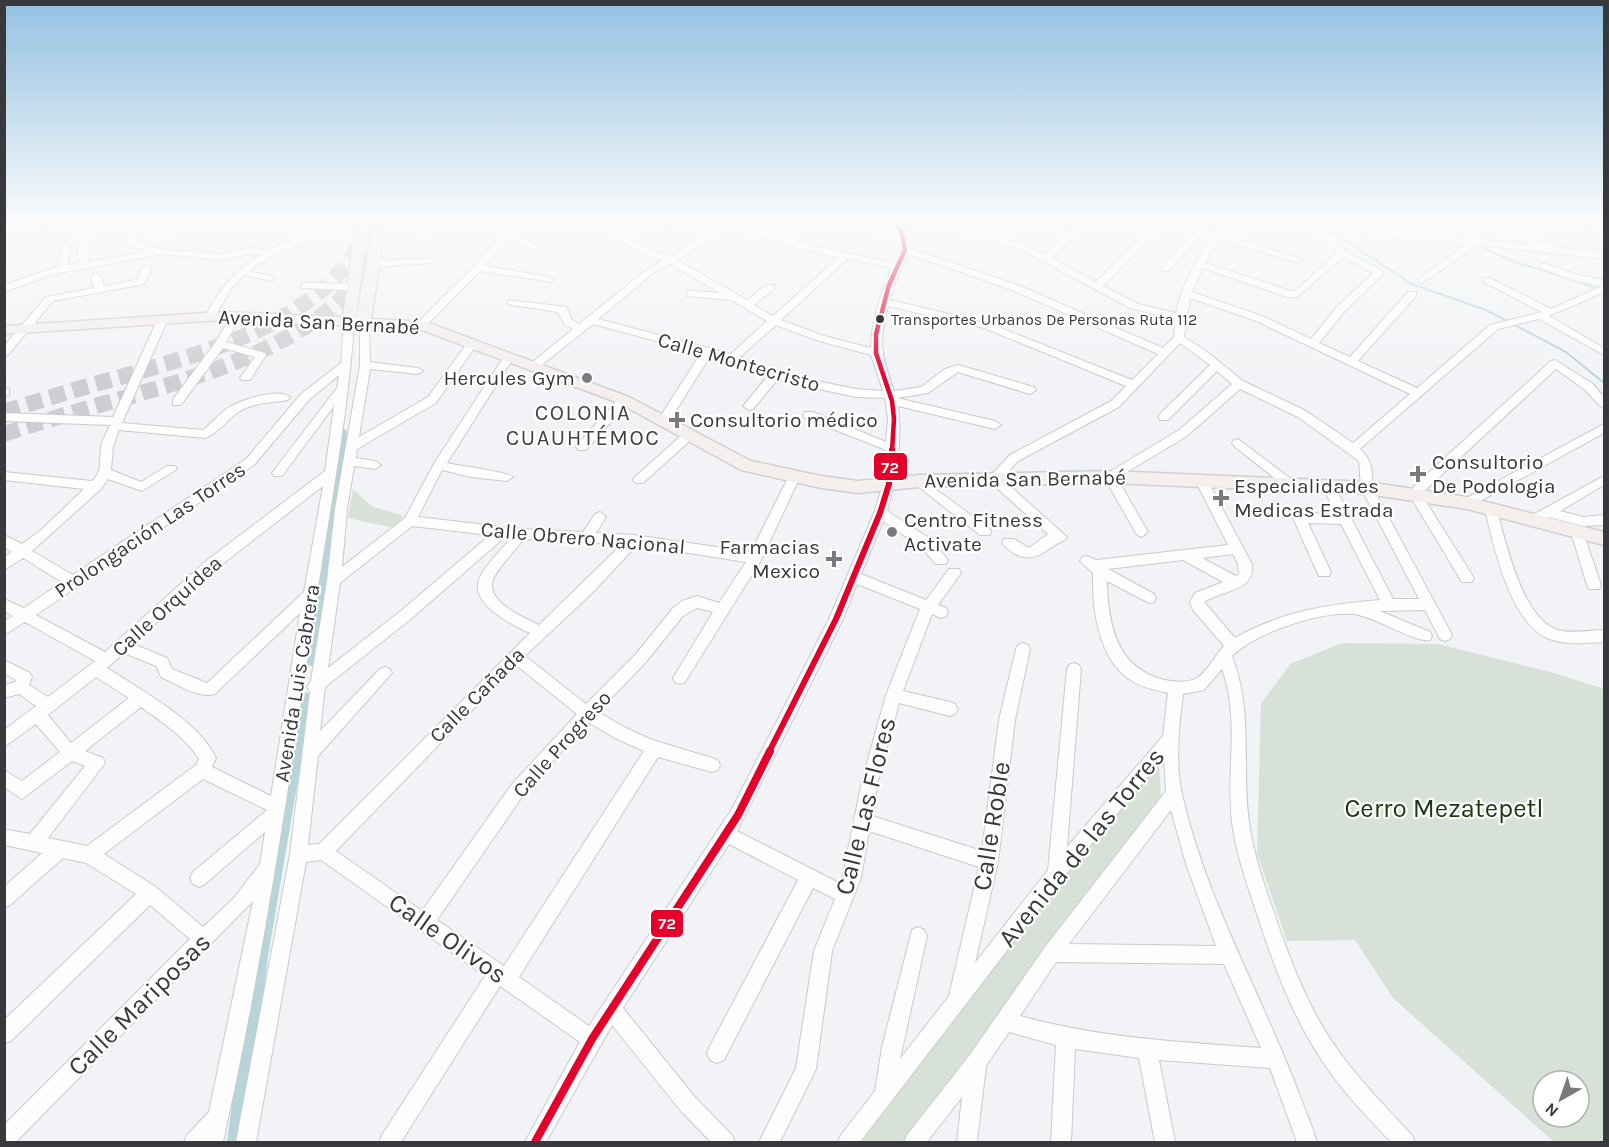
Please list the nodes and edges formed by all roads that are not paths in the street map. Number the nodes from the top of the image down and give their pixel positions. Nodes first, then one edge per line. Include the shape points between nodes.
1 (40, 275) edge
2 (144, 275) edge
3 (239, 275) edge
4 (252, 275) edge
5 (354, 275) edge
6 (370, 275) edge
7 (471, 275) edge
8 (517, 275) edge
9 (647, 275) edge
10 (695, 275) edge
11 (824, 275) edge
12 (894, 275) edge
13 (977, 275) edge
14 (1076, 275) edge
15 (1108, 275) edge
16 (1194, 275) edge
17 (1224, 275) edge
18 (1318, 275) edge
19 (1377, 275) edge
20 (1430, 275) edge
21 (1566, 275) edge
22 (96, 276) dead end
23 (270, 279) dead end
24 (549, 280) dead end
25 (1422, 280) dead end
26 (1487, 280) dead end
27 (305, 286) dead end
28 (1096, 286) junction
29 (353, 287) junction
30 (770, 287) dead end
31 (1602, 288) edge
32 (4, 289) edge
33 (100, 291) junction
34 (1186, 293) junction
35 (691, 294) dead end
36 (1412, 294) dead end
37 (732, 297) junction
38 (512, 302) dead end
39 (884, 302) junction
40 (746, 306) junction
41 (1546, 314) junction
42 (210, 316) junction
43 (236, 316) junction
44 (1179, 316) junction
45 (591, 320) junction
46 (773, 320) junction
47 (162, 321) junction
48 (356, 322) junction
49 (421, 325) junction
50 (580, 329) junction
51 (4, 330) edge
52 (25, 330) junction
53 (1179, 338) junction
54 (1313, 343) junction
55 (220, 344) junction
56 (472, 344) junction
57 (708, 351) junction
58 (1605, 352) edge
59 (4, 353) edge
60 (876, 353) junction
61 (1165, 353) junction
62 (509, 357) junction
63 (733, 358) junction
64 (1351, 362) junction
65 (346, 364) junction
66 (365, 365) junction
67 (1217, 365) junction
68 (533, 367) junction
69 (418, 372) dead end
70 (774, 376) junction
71 (246, 378) dead end
72 (1239, 384) junction
73 (1135, 385) junction
74 (342, 388) junction
75 (1030, 390) dead end
76 (1418, 393) junction
77 (284, 397) dead end
78 (891, 398) junction
79 (624, 400) junction
80 (177, 402) dead end
81 (1605, 403) edge
82 (749, 406) dead end
83 (809, 415) dead end
84 (4, 417) edge
85 (1164, 417) dead end
86 (664, 420) junction
87 (116, 424) junction
88 (995, 425) dead end
89 (1605, 428) edge
90 (689, 435) junction
91 (1238, 443) dead end
92 (582, 447) dead end
93 (891, 448) junction
94 (1353, 449) junction
95 (351, 453) junction
96 (375, 465) dead end
97 (440, 465) junction
98 (171, 469) dead end
99 (106, 473) junction
100 (278, 473) dead end
101 (331, 473) junction
102 (4, 476) edge
103 (507, 477) dead end
104 (794, 477) junction
105 (1110, 477) junction
106 (994, 479) junction
107 (639, 480) dead end
108 (1201, 480) junction
109 (1605, 480) edge
110 (919, 481) junction
111 (889, 484) junction
112 (1291, 485) junction
113 (97, 486) junction
114 (1329, 487) junction
115 (1367, 488) junction
116 (1415, 494) junction
117 (1467, 503) junction
118 (1491, 510) junction
119 (1548, 512) junction
120 (880, 513) junction
121 (600, 518) dead end
122 (1345, 519) junction
123 (1605, 520) edge
124 (410, 521) junction
125 (1532, 521) junction
126 (502, 532) junction
127 (985, 532) dead end
128 (1142, 532) dead end
129 (1577, 532) junction
130 (521, 534) junction
131 (586, 538) junction
132 (1605, 539) edge
133 (4, 540) edge
134 (634, 540) junction
135 (1009, 543) dead end
136 (1237, 549) junction
137 (24, 551) junction
138 (1182, 554) junction
139 (755, 558) junction
140 (941, 561) dead end
141 (4, 565) edge
142 (1093, 566) junction
143 (1324, 572) dead end
144 (954, 573) dead end
145 (855, 577) junction
146 (1467, 578) dead end
147 (334, 581) junction
148 (73, 582) junction
149 (1236, 582) junction
150 (1594, 585) dead end
151 (310, 595) junction
152 (1149, 598) dead end
153 (4, 604) edge
154 (1429, 604) junction
155 (1389, 605) junction
156 (1352, 607) junction
157 (934, 609) junction
158 (724, 610) junction
159 (26, 615) junction
160 (4, 629) edge
161 (540, 632) junction
162 (1446, 635) dead end
163 (1425, 636) dead end
164 (1605, 636) edge
165 (122, 646) junction
166 (1023, 649) dead end
167 (1229, 651) junction
168 (514, 656) junction
169 (101, 665) junction
170 (4, 666) edge
171 (1074, 669) dead end
172 (298, 671) junction
173 (385, 673) dead end
174 (319, 676) junction
175 (680, 678) dead end
176 (21, 687) junction
177 (1176, 689) junction
178 (297, 691) junction
179 (4, 692) edge
180 (894, 695) junction
181 (141, 698) junction
182 (43, 710) junction
183 (950, 710) dead end
184 (587, 713) junction
185 (1170, 739) junction
186 (4, 740) edge
187 (655, 748) junction
188 (70, 753) junction
189 (310, 753) junction
190 (712, 765) dead end
191 (202, 770) junction
192 (4, 777) edge
193 (1174, 793) junction
194 (278, 809) junction
195 (863, 821) junction
196 (727, 834) junction
197 (8, 838) dead end
198 (34, 843) junction
199 (62, 848) junction
200 (323, 852) junction
201 (299, 854) junction
202 (88, 855) junction
203 (989, 862) junction
204 (269, 864) junction
205 (1056, 873) junction
206 (809, 877) junction
207 (199, 879) dead end
208 (150, 893) junction
209 (845, 895) junction
210 (4, 899) edge
211 (424, 922) junction
212 (918, 936) dead end
213 (202, 939) junction
214 (1051, 953) junction
215 (1229, 955) junction
216 (502, 976) junction
217 (957, 1002) junction
218 (612, 1010) junction
219 (1005, 1021) junction
220 (4, 1034) edge
221 (1066, 1038) junction
222 (592, 1039) junction
223 (1146, 1049) junction
224 (717, 1053) dead end
225 (1276, 1059) junction
226 (976, 1063) junction
227 (885, 1094) junction
228 (217, 1118) junction
229 (4, 1140) edge
230 (194, 1143) edge
231 (213, 1143) edge
232 (246, 1143) edge
233 (389, 1143) edge
234 (535, 1143) edge
235 (725, 1143) edge
236 (768, 1143) edge
237 (848, 1143) edge
238 (914, 1143) edge
239 (967, 1143) edge
240 (1061, 1143) edge
241 (1165, 1143) edge
242 (1307, 1143) edge
243 (1405, 1143) edge

1 - 32 street
2 - 33 street via 141,282
3 - 42 street
4 - 23 street
5 - 29 main road, Avenida Luis Cabrera
6 - 48 main road, Avenida Luis Cabrera
7 - 49 street
8 - 24 street
9 - 45 street
10 - 37 street
11 - 46 street
12 - 39 street
13 - 61 street
14 - 28 street
15 - 28 street
16 - 34 street
17 - 18 street via 1291,296
19 - 54 street
20 - 25 street
21 - 31 street
22 - 33 street
26 - 41 street
27 - 29 street
28 - 44 street via 1134,306
29 - 48 main road, Avenida Luis Cabrera
30 - 40 street
31 - 41 street
33 - 52 street via 50,299
34 - 44 street
34 - 54 street via 1258,318
35 - 37 street
36 - 64 street
37 - 40 street
38 - 50 street via 561,309 570,324
39 - 60 street
39 - 73 street via 987,326
40 - 46 street
41 - 58 street
41 - 76 street via 1494,327
42 - 43 main road, Avenida San Bernabé
42 - 47 main road, Avenida San Bernabé
43 - 48 main road, Avenida San Bernabé
43 - 55 street
44 - 53 street
45 - 50 street
45 - 57 street, Calle Montecristo
46 - 60 street
46 - 63 street
47 - 52 main road, Avenida San Bernabé
47 - 87 street
48 - 49 main road, Avenida San Bernabé
48 - 65 street, Avenida Luis Cabrera
48 - 66 street, Avenida Luis Cabrera
49 - 56 main road, Avenida San Bernabé
50 - 68 street
51 - 52 main road, Avenida San Bernabé
52 - 59 street
53 - 61 street
53 - 67 street
54 - 64 street
55 - 71 street via 261,355
55 - 80 street
56 - 62 main road, Avenida San Bernabé
56 - 95 street via 432,400
57 - 63 street, Calle Montecristo
57 - 86 street
60 - 78 street
61 - 73 street
62 - 68 main road, Avenida San Bernabé
62 - 97 street
63 - 70 street, Calle Montecristo
64 - 76 street
65 - 74 street, Avenida Luis Cabrera
65 - 148 street, Prolongación Las Torres via 305,397 250,462
66 - 69 street
66 - 95 street, Avenida Luis Cabrera
67 - 72 street
67 - 85 street
68 - 79 main road, Avenida San Bernabé
70 - 78 street, Calle Montecristo
70 - 82 street
72 - 94 street via 1302,414
72 - 105 street via 1183,433
73 - 106 street via 1115,404 1014,458
74 - 100 street
74 - 101 street, Avenida Luis Cabrera
75 - 78 street via 958,368 927,389
76 - 94 street
77 - 87 street via 244,404 206,434
78 - 88 street
78 - 93 street
79 - 86 main road, Avenida San Bernabé
79 - 92 street
81 - 116 street via 1590,387 1555,363
83 - 93 street
84 - 87 street
86 - 90 main road, Avenida San Bernabé
87 - 99 street via 108,447
89 - 117 street
90 - 104 main road, Avenida San Bernabé via 747,466
90 - 107 street
91 - 112 street
93 - 111 street
94 - 115 street via 1366,464
95 - 96 street
95 - 147 street, Avenida Luis Cabrera
97 - 103 street
97 - 124 street
98 - 99 street via 142,487
99 - 113 street
101 - 151 street, Avenida Luis Cabrera
101 - 165 street, Calle Orquídea via 211,565
102 - 113 street
104 - 111 main road, Avenida San Bernabé via 858,487
104 - 139 street
105 - 106 main road, Avenida San Bernabé
105 - 108 main road, Avenida San Bernabé
105 - 128 street
106 - 110 main road, Avenida San Bernabé
106 - 135 street via 1059,536 1030,554 1021,553
108 - 112 main road, Avenida San Bernabé
108 - 136 street
109 - 119 street
110 - 111 main road, Avenida San Bernabé
110 - 127 street
111 - 120 street
112 - 114 main road, Avenida San Bernabé
113 - 137 street
114 - 115 main road, Avenida San Bernabé
114 - 122 street
115 - 116 main road, Avenida San Bernabé
115 - 154 street
116 - 117 main road, Avenida San Bernabé
116 - 146 street
117 - 118 main road, Avenida San Bernabé
118 - 125 main road, Avenida San Bernabé
118 - 164 street via 1505,563 1539,626 1557,635
119 - 123 street via 1579,521
119 - 125 street
120 - 140 street via 927,544
120 - 145 street
121 - 131 street
122 - 143 street via 1299,518
122 - 155 street
124 - 126 street, Calle Obrero Nacional
124 - 147 street
125 - 129 main road, Avenida San Bernabé
126 - 130 street, Calle Obrero Nacional
126 - 174 street via 407,614
129 - 132 main road, Avenida San Bernabé
129 - 150 street
130 - 131 street, Calle Obrero Nacional
130 - 161 street via 485,584 499,610
131 - 134 street, Calle Obrero Nacional
133 - 137 street
134 - 139 street, Calle Obrero Nacional
134 - 161 street, Calle Cañada
136 - 138 street
136 - 149 street via 1246,574
137 - 141 street
137 - 148 street
138 - 142 street
138 - 149 street
139 - 158 street
142 - 152 street
142 - 177 street via 1112,646 1127,670 1141,679
144 - 157 street, Calle Las Flores
145 - 157 street
145 - 196 street
147 - 174 street, Avenida Luis Cabrera
148 - 159 street, Prolongación Las Torres
149 - 167 street via 1200,597 1197,602
151 - 165 street via 218,683 206,689 166,673 162,662
151 - 172 street, Avenida Luis Cabrera
153 - 159 street
154 - 155 street
154 - 162 street
155 - 156 street
156 - 163 street
156 - 167 street via 1288,619
157 - 180 street, Calle Las Flores
158 - 175 street
158 - 184 street, Calle Progreso via 697,602 683,608
159 - 160 street, Prolongación Las Torres
159 - 169 street
161 - 168 street, Calle Cañada
165 - 169 street, Calle Orquídea
166 - 203 street, Calle Roble via 1007,720
167 - 177 street via 1199,685
167 - 243 street via 1240,706 1239,810 1245,848 1277,950 1295,995 1327,1050
168 - 184 street
168 - 200 street, Calle Cañada
169 - 181 street
169 - 182 street, Calle Orquídea
170 - 176 street via 25,677
171 - 205 street
172 - 174 street via 310,665
172 - 178 street, Avenida Luis Cabrera
173 - 189 street
174 - 178 street via 308,693
174 - 189 street, Avenida Luis Cabrera
176 - 179 street
176 - 182 street
177 - 185 street
178 - 194 street, Avenida Luis Cabrera
180 - 183 street
180 - 195 street, Calle Las Flores
181 - 188 street
181 - 191 street via 204,751 208,758
182 - 186 street, Calle Orquídea
182 - 188 street
184 - 187 street
184 - 211 street, Calle Progreso via 518,789
185 - 193 street, Avenida de las Torres
185 - 205 street, Avenida de las Torres
187 - 190 street
187 - 216 street
188 - 192 street via 22,791
188 - 198 street via 97,764
189 - 201 street, Avenida Luis Cabrera
191 - 194 street
191 - 202 street
193 - 214 street, Avenida de las Torres
193 - 215 street
194 - 204 street, Avenida Luis Cabrera
194 - 207 street
195 - 203 street
195 - 209 street, Calle Las Flores
196 - 206 street
196 - 218 street
197 - 198 street
198 - 199 street
199 - 202 street
199 - 210 street
200 - 201 street
200 - 211 street, Calle Olivos
201 - 232 street, Avenida Luis Cabrera
202 - 208 street
203 - 217 street, Calle Roble
204 - 213 street, Calle Mariposas via 239,905
204 - 228 street, Avenida Luis Cabrera
205 - 217 street, Avenida de las Torres
206 - 209 street
206 - 224 street
208 - 213 street
208 - 220 street
209 - 236 street, Calle Las Flores via 823,951 806,1069
211 - 216 street, Calle Olivos
212 - 227 street
213 - 229 street, Calle Mariposas
214 - 215 street
214 - 219 street, Avenida de las Torres
215 - 225 street
216 - 222 street, Calle Olivos
216 - 233 street
217 - 227 street, Avenida de las Torres
218 - 222 street
218 - 235 street via 687,1103
219 - 221 street
219 - 226 street, Avenida de las Torres
221 - 223 street
221 - 240 street
222 - 234 street
223 - 225 street
223 - 241 street
225 - 242 street
226 - 238 street, Avenida de las Torres
226 - 239 street
227 - 237 street, Avenida de las Torres
228 - 230 street
228 - 231 street, Avenida Luis Cabrera

